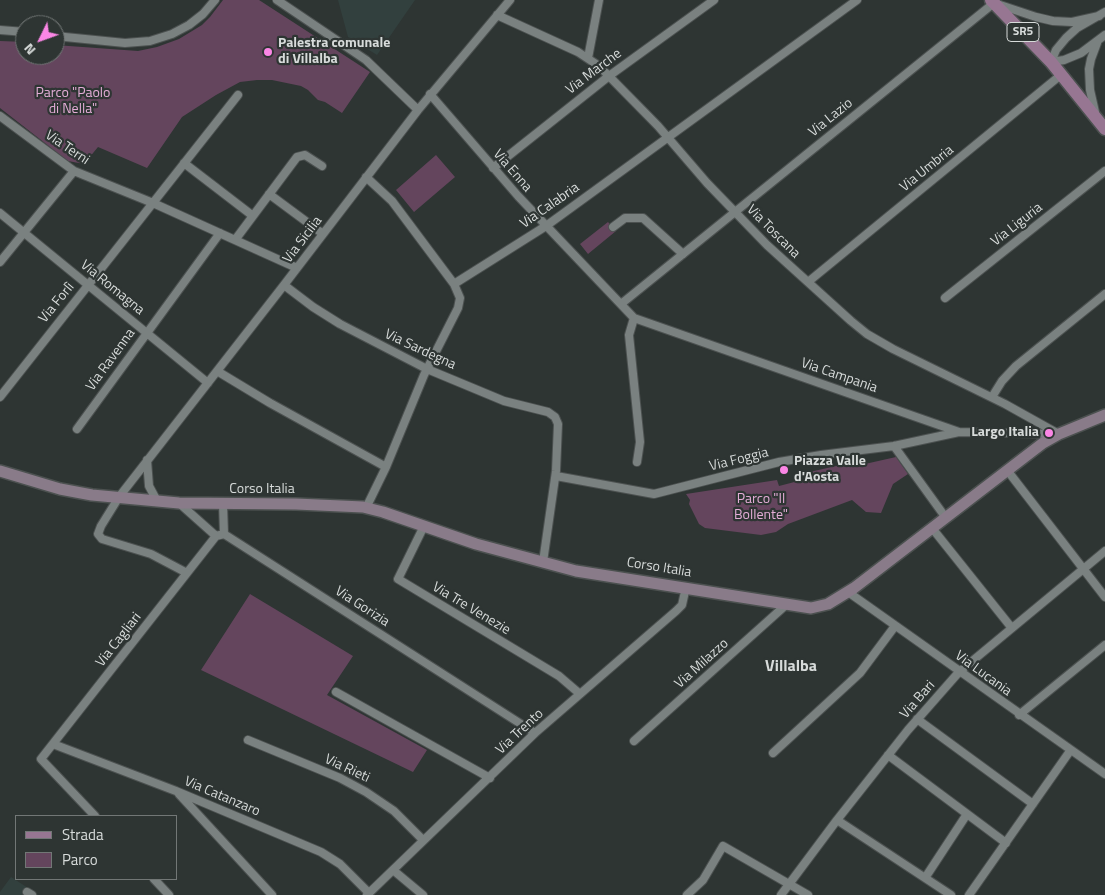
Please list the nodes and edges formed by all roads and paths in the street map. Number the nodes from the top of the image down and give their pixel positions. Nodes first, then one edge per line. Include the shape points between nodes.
1 (215, 0) edge
2 (277, 0) edge
3 (510, 0) edge
4 (599, 0) edge
5 (714, 0) edge
6 (857, 0) edge
7 (993, 1) edge
8 (1102, 14) edge
9 (497, 15) junction
10 (0, 30) edge
11 (15, 31) edge
12 (1105, 35) edge
13 (65, 37) edge
14 (1098, 41) junction
15 (588, 58) junction
16 (1051, 62) junction
17 (1062, 74) junction
18 (609, 76) junction
19 (430, 94) junction
20 (238, 95) dead end
21 (418, 110) junction
22 (0, 116) edge
23 (1102, 126) edge
24 (668, 136) junction
25 (184, 164) junction
26 (322, 166) dead end
27 (493, 168) junction
28 (74, 171) junction
29 (1105, 171) edge
30 (366, 177) junction
31 (269, 194) junction
32 (153, 203) junction
33 (735, 212) junction
34 (0, 214) edge
35 (252, 216) junction
36 (546, 226) junction
37 (613, 227) dead end
38 (24, 233) junction
39 (220, 233) junction
40 (323, 234) junction
41 (235, 240) junction
42 (683, 254) junction
43 (0, 262) edge
44 (297, 268) junction
45 (808, 282) junction
46 (454, 284) junction
47 (88, 285) junction
48 (284, 285) junction
49 (1105, 294) edge
50 (946, 298) dead end
51 (621, 304) junction
52 (634, 318) junction
53 (147, 333) junction
54 (427, 369) junction
55 (217, 371) junction
56 (208, 382) junction
57 (0, 397) edge
58 (992, 397) junction
59 (1105, 415) edge
60 (76, 430) dead end
61 (959, 432) junction
62 (1059, 434) junction
63 (894, 446) junction
64 (147, 460) junction
65 (638, 462) dead end
66 (386, 467) junction
67 (1007, 470) junction
68 (0, 471) edge
69 (556, 476) junction
70 (119, 497) junction
71 (157, 501) junction
72 (179, 503) junction
73 (223, 504) junction
74 (366, 508) junction
75 (946, 518) junction
76 (424, 526) junction
77 (932, 528) junction
78 (220, 535) junction
79 (1105, 551) edge
80 (543, 562) junction
81 (1083, 568) junction
82 (187, 573) junction
83 (686, 587) junction
84 (848, 592) junction
85 (1105, 597) edge
86 (787, 604) junction
87 (895, 626) junction
88 (1012, 627) junction
89 (1105, 645) edge
90 (959, 672) junction
91 (336, 692) dead end
92 (580, 694) junction
93 (1019, 715) junction
94 (917, 719) junction
95 (535, 734) junction
96 (248, 740) dead end
97 (634, 741) dead end
98 (53, 744) junction
99 (1070, 751) junction
100 (773, 753) dead end
101 (888, 755) junction
102 (1105, 774) edge
103 (490, 778) junction
104 (176, 791) junction
105 (1033, 804) junction
106 (967, 814) junction
107 (94, 815) edge
108 (837, 820) junction
109 (423, 840) junction
110 (1006, 843) junction
111 (393, 870) junction
112 (925, 878) junction
113 (155, 880) edge
114 (789, 884) junction
115 (368, 894) edge
116 (169, 895) edge
117 (272, 895) edge
118 (423, 895) edge
119 (687, 895) edge
120 (781, 895) edge
121 (808, 895) edge
122 (952, 895) edge
123 (969, 895) edge

1 - 13 street via 189,25 150,41 125,43
2 - 21 street via 366,60
3 - 9 street, Via Sicilia
4 - 15 street
5 - 18 street, Via Marche
6 - 24 street, Via Calabria
7 - 8 street via 1053,21 1072,22
7 - 16 main road, SR5
7 - 33 street, Via Lazio
8 - 16 street via 1066,38
9 - 15 street, Via Toscana
9 - 19 street, Via Sicilia
10 - 11 street
12 - 14 street
14 - 16 street via 1072,57
14 - 23 street via 1089,79 1092,101
15 - 18 street, Via Toscana
16 - 17 main road, SR5
17 - 23 main road, SR5
17 - 45 street, Via Umbria
18 - 24 street, Via Toscana
18 - 27 street, Via Marche
19 - 21 street, Via Sicilia
19 - 27 street, Via Enna
20 - 25 street, Via Forlì
21 - 30 street, Via Sicilia
22 - 28 street, Via Terni
24 - 33 street, Via Toscana
24 - 36 street, Via Calabria
25 - 32 street, Via Forlì
25 - 35 street
26 - 31 street via 305,156 295,158
27 - 36 street, Via Enna
28 - 32 street, Via Terni
28 - 38 street
29 - 50 street, Via Liguria
30 - 40 street, Via Sicilia
30 - 46 street via 398,208
31 - 35 street
31 - 40 street
32 - 39 street, Via Terni
32 - 47 street, Via Forlì
33 - 42 street, Via Lazio
33 - 45 street, Via Toscana
34 - 38 street, Via Romagna
35 - 41 street
36 - 46 street, Via Calabria
36 - 51 street, Via Enna
37 - 42 street via 625,218 643,218
38 - 43 street
38 - 47 street, Via Romagna
39 - 41 street, Via Terni
39 - 53 street, Via Ravenna
40 - 44 street, Via Sicilia
41 - 44 street, Via Terni
42 - 51 street, Via Lazio
44 - 48 street, Via Sicilia
45 - 58 street, Via Toscana via 873,338
46 - 54 street via 460,298 459,305
47 - 53 street, Via Romagna
47 - 57 street, Via Forlì
48 - 54 street, Via Sardegna via 340,324
48 - 55 street, Via Sicilia
49 - 58 street via 1016,366
51 - 52 street, Via Campania
52 - 61 street, Via Campania
52 - 65 street via 629,335 640,442
53 - 56 street, Via Romagna
53 - 60 street, Via Ravenna
54 - 66 street
54 - 69 street, Via Sardegna via 504,401 556,417
55 - 56 street, Via Sicilia
55 - 66 street
56 - 64 street, Via Sicilia
58 - 62 street, Via Toscana
59 - 62 street, Corso Italia
61 - 62 street, Via Campania
61 - 63 street, Via Foggia
62 - 67 street, Corso Italia
63 - 69 street, Via Foggia via 788,460 654,494
63 - 75 street
64 - 70 street, Via Sicilia
64 - 71 street via 149,486
66 - 74 street
67 - 75 street, Corso Italia
67 - 81 street
68 - 70 street, Corso Italia via 71,492
69 - 80 street
70 - 71 street, Corso Italia
70 - 82 street, Via Sicilia via 99,530 100,538 151,554
71 - 72 street, Corso Italia
72 - 73 street, Corso Italia
72 - 78 street, Via Gorizia
73 - 74 street, Corso Italia
73 - 78 street
74 - 76 street, Corso Italia
75 - 77 street, Corso Italia
76 - 80 street, Corso Italia
76 - 92 street, Via Tre Venezie via 398,579 559,676
77 - 84 street, Corso Italia
77 - 88 street
78 - 82 street, Via Cagliari
78 - 95 street, Via Gorizia
79 - 81 street, Via Bari
80 - 83 street, Corso Italia
81 - 85 street
81 - 88 street, Via Bari
82 - 98 street, Via Cagliari
83 - 86 street, Corso Italia
83 - 92 street, Via Trento via 682,605
84 - 86 street, Corso Italia via 820,607
84 - 87 street, Via Lucania
86 - 97 street, Via Milazzo
87 - 90 street, Via Lucania
87 - 100 street via 860,673
88 - 90 street, Via Bari
89 - 93 street
90 - 93 street, Via Lucania
90 - 94 street, Via Bari
91 - 103 street
92 - 95 street, Via Trento
93 - 99 street, Via Lucania
94 - 101 street, Via Bari
94 - 105 street
95 - 103 street, Via Trento
96 - 109 street, Via Rieti via 366,792 394,811
98 - 104 street, Via Catanzaro
98 - 107 street, Via Cagliari via 41,759
99 - 102 street, Via Lucania
99 - 105 street
101 - 106 street
101 - 108 street, Via Bari
103 - 109 street, Via Trento
104 - 115 street, Via Catanzaro via 330,857
104 - 117 street
105 - 110 street
106 - 110 street
106 - 112 street
108 - 112 street
108 - 114 street, Via Bari
109 - 111 street, Via Trento
110 - 123 street
111 - 115 street, Via Trento
111 - 118 street
112 - 122 street
113 - 116 street
114 - 119 street via 723,846 703,880
114 - 120 street, Via Bari
114 - 121 street

